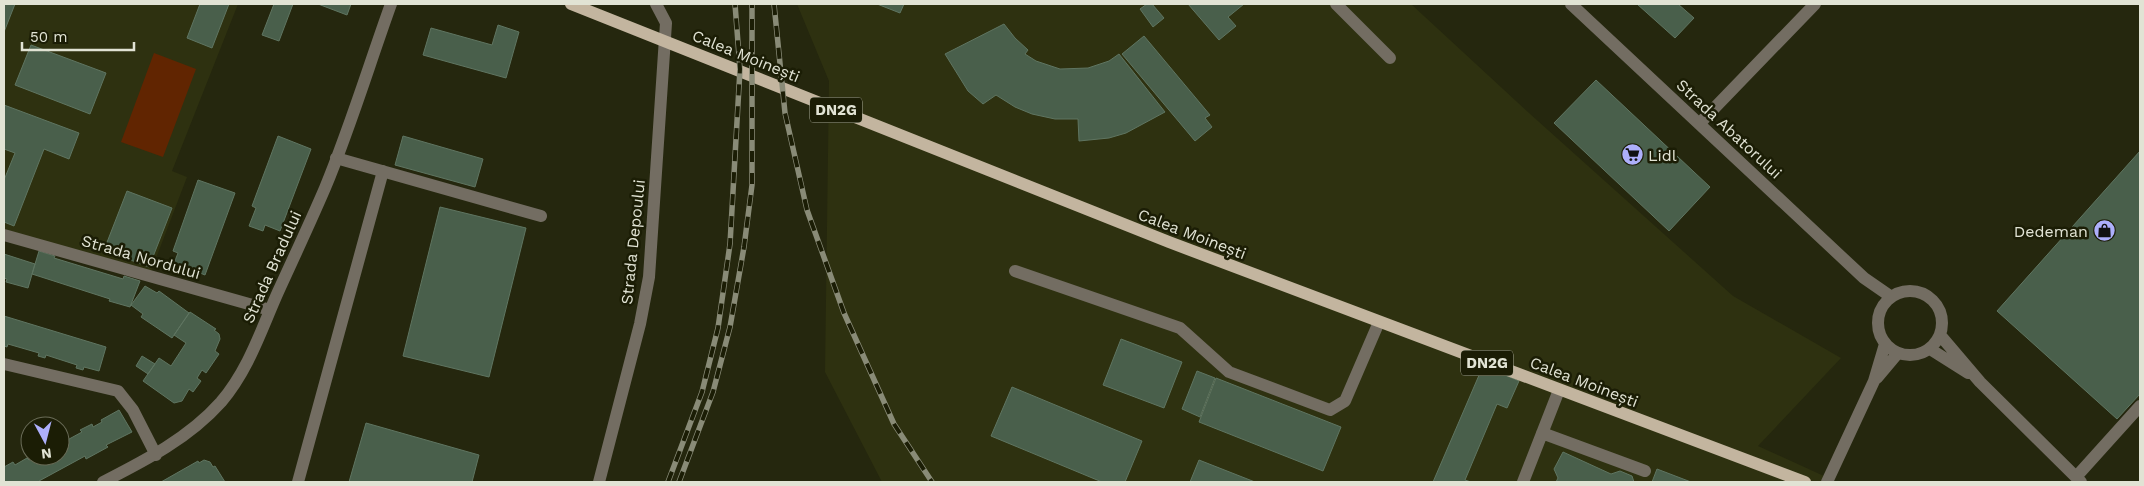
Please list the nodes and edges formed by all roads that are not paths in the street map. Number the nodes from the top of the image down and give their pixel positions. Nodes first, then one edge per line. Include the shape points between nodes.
1 (391, 4) edge
2 (571, 4) edge
3 (656, 4) edge
4 (1336, 4) edge
5 (1571, 4) edge
6 (1816, 4) edge
7 (1390, 58) dead end
8 (1699, 124) junction
9 (336, 158) junction
10 (383, 171) junction
11 (541, 216) dead end
12 (4, 235) edge
13 (1014, 271) dead end
14 (1864, 278) junction
15 (1890, 296) junction
16 (1881, 307) junction
17 (270, 310) junction
18 (1379, 322) junction
19 (1940, 335) junction
20 (1885, 344) junction
21 (1930, 348) junction
22 (1898, 353) junction
23 (4, 364) edge
24 (1874, 382) junction
25 (1980, 382) junction
26 (1559, 390) junction
27 (2140, 406) edge
28 (1542, 433) junction
29 (156, 455) junction
30 (1645, 471) dead end
31 (2079, 480) edge
32 (103, 482) edge
33 (298, 482) edge
34 (599, 482) edge
35 (1522, 482) edge
36 (1805, 482) edge
37 (1827, 482) edge

1 - 9 street, Strada Bradului
2 - 18 main road, Calea Moinești / DN2G via 1101,216
3 - 34 street, Strada Depoului via 666,22 649,277
4 - 7 street
5 - 8 street, Strada Abatorului
6 - 8 street
8 - 14 street, Strada Abatorului
9 - 10 street
9 - 17 street, Strada Bradului
10 - 11 street
10 - 33 street
12 - 17 street, Strada Nordului
13 - 18 street via 1180,328 1229,372 1330,410 1345,401
14 - 15 street, Strada Abatorului
14 - 16 street, Strada Abatorului
15 - 16 street
15 - 19 street via 1909,290 1932,298 1942,319
16 - 20 street via 1877,323
17 - 29 street, Strada Bradului via 252,357 221,402 197,426
18 - 26 main road, Calea Moinești / DN2G
19 - 21 street
19 - 25 street
20 - 22 street
20 - 24 street
21 - 22 street via 1920,354
21 - 25 street
22 - 24 street
23 - 29 street via 118,391 133,410
24 - 37 street
25 - 31 street
26 - 28 street
26 - 36 main road, Calea Moinești / DN2G
27 - 31 street
28 - 30 street
28 - 35 street
29 - 32 street, Strada Bradului

